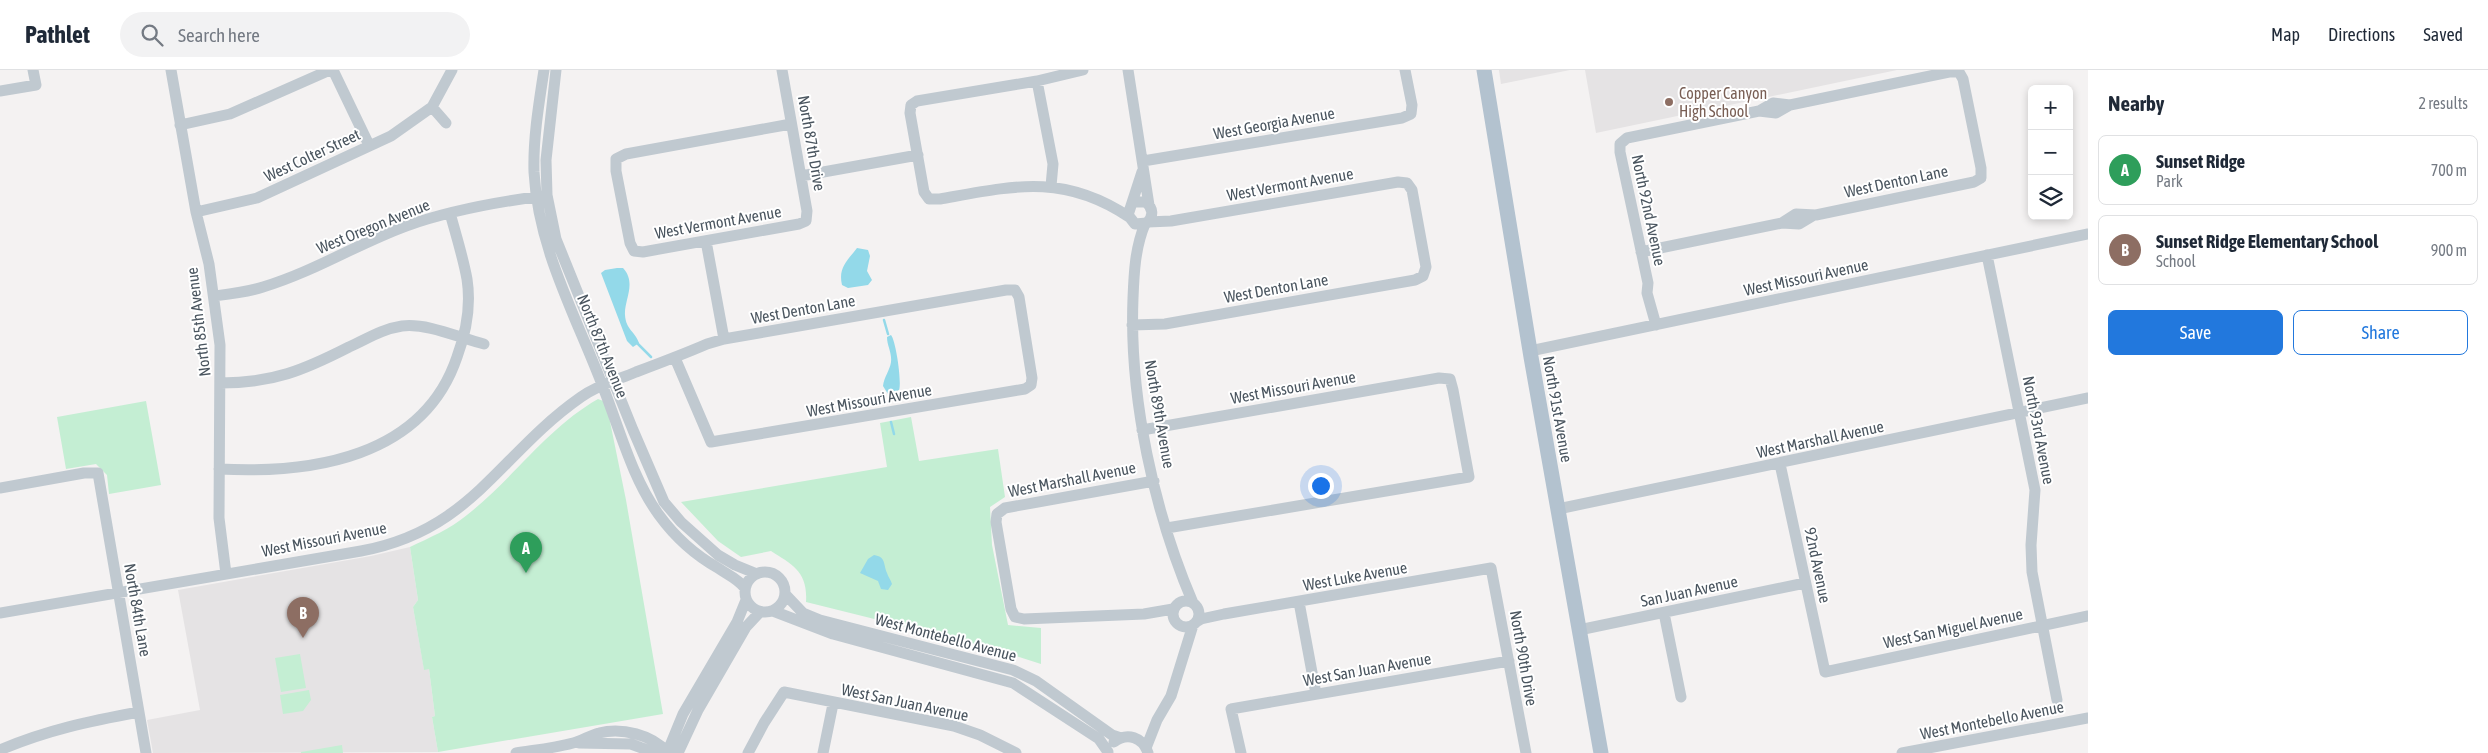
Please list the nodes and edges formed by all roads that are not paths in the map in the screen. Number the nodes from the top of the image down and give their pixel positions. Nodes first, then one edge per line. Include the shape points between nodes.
1 (33, 70) edge
2 (171, 70) edge
3 (332, 70) edge
4 (452, 70) edge
5 (544, 70) edge
6 (556, 70) edge
7 (782, 70) edge
8 (1083, 70) edge
9 (1128, 70) edge
10 (1406, 70) edge
11 (1484, 70) edge
12 (1037, 81) junction
13 (0, 92) edge
14 (432, 107) junction
15 (446, 123) dead end
16 (792, 124) junction
17 (180, 125) junction
18 (1620, 144) joint
19 (369, 145) junction
20 (918, 155) junction
21 (1143, 166) junction
22 (801, 176) junction
23 (1051, 186) junction
24 (542, 196) junction
25 (1104, 201) junction
26 (1133, 203) junction
27 (1150, 206) junction
28 (196, 212) junction
29 (450, 213) junction
30 (1129, 218) junction
31 (1178, 219) junction
32 (806, 221) joint
33 (1146, 223) junction
34 (2088, 234) edge
35 (706, 241) junction
36 (1641, 252) junction
37 (1136, 254) junction
38 (1987, 255) junction
39 (1423, 276) joint
40 (214, 296) junction
41 (1132, 325) junction
42 (1656, 325) junction
43 (464, 339) junction
44 (724, 339) junction
45 (484, 344) dead end
46 (1530, 351) junction
47 (675, 358) junction
48 (222, 383) junction
49 (608, 383) junction
50 (1031, 386) joint
51 (2088, 398) edge
52 (2019, 412) junction
53 (1142, 430) junction
54 (1780, 464) junction
55 (219, 469) junction
56 (1154, 481) junction
57 (0, 488) edge
58 (1558, 509) junction
59 (1167, 528) junction
60 (1491, 568) joint
61 (226, 574) junction
62 (757, 574) junction
63 (1181, 576) junction
64 (1805, 583) junction
65 (745, 588) junction
66 (118, 592) junction
67 (785, 594) junction
68 (746, 600) junction
69 (1300, 602) junction
70 (1195, 604) junction
71 (773, 610) junction
72 (760, 612) junction
73 (0, 613) edge
74 (1664, 613) junction
75 (1224, 614) junction
76 (1176, 615) junction
77 (2088, 616) edge
78 (1195, 623) junction
79 (2042, 625) junction
80 (1580, 630) junction
81 (1183, 650) junction
82 (1508, 661) junction
83 (1825, 672) joint
84 (1316, 694) junction
85 (1682, 697) dead end
86 (2057, 700) dead end
87 (833, 704) junction
88 (139, 712) junction
89 (2088, 718) edge
90 (1157, 720) junction
91 (613, 738) junction
92 (1120, 738) junction
93 (1134, 738) junction
94 (575, 748) edge
95 (0, 750) edge
96 (1147, 751) edge
97 (1108, 752) edge
98 (146, 753) edge
99 (516, 753) edge
100 (655, 753) edge
101 (668, 753) edge
102 (678, 753) edge
103 (748, 753) edge
104 (822, 753) edge
105 (1016, 753) edge
106 (1241, 753) edge
107 (1526, 753) edge
108 (1601, 753) edge
109 (1902, 753) edge

1 - 13 street via 36,85
2 - 17 street, North 85th Avenue
3 - 17 street via 230,114
3 - 19 street
4 - 14 street
5 - 24 street, North 87th Avenue via 534,170
6 - 24 street, North 87th Avenue
7 - 16 street, North 87th Drive
8 - 12 street
9 - 21 street
10 - 21 street, West Georgia Avenue via 1412,105 1411,114 1402,118
11 - 46 main road, North 91st Avenue
12 - 20 street via 917,101 911,105 910,113
12 - 23 street via 1053,164
14 - 15 street
14 - 19 street, West Colter Street via 391,136
16 - 22 street, North 87th Drive
16 - 35 street, West Vermont Avenue via 626,154 616,159 628,234 634,250 643,252
17 - 28 street, North 85th Avenue
18 - 36 street, North 92nd Avenue
18 - 36 street, West Denton Lane via 1627,138 1758,111 1773,103 1790,105 1959,72 1981,168 1981,178 1974,182 1816,215 1796,214 1782,223
19 - 28 street, West Colter Street via 257,198
20 - 22 street
20 - 23 street via 924,192 929,199 1013,186
21 - 26 street
21 - 27 street
22 - 32 street, North 87th Drive
23 - 25 street
24 - 29 street, West Oregon Avenue
24 - 49 street, North 87th Avenue
25 - 26 street
25 - 30 street
26 - 27 street via 1142,201
26 - 30 street via 1128,211
27 - 31 street
27 - 33 street via 1152,216
28 - 40 street, North 85th Avenue
29 - 40 street, West Oregon Avenue via 407,226 284,280
29 - 43 street via 467,280
30 - 33 street via 1139,225
30 - 37 street, North 89th Avenue
31 - 33 street, West Vermont Avenue
31 - 39 street, West Vermont Avenue via 1407,183 1412,190 1426,268
32 - 35 street, West Vermont Avenue
33 - 37 street, North 89th Avenue
34 - 38 street, West Missouri Avenue
35 - 44 street
36 - 42 street, North 92nd Avenue via 1658,312
37 - 41 street, North 89th Avenue
38 - 42 street, West Missouri Avenue
38 - 52 street, North 93rd Avenue
39 - 41 street, West Denton Lane via 1164,324
40 - 48 street, North 85th Avenue
41 - 53 street, North 89th Avenue
42 - 46 street, West Missouri Avenue
43 - 45 street
43 - 48 street via 415,326 402,326 379,332 286,375 249,383
43 - 55 street via 452,373 431,405 389,442 367,452 302,465 253,471
44 - 47 street, West Denton Lane
44 - 50 street, West Denton Lane via 1016,290
46 - 58 main road, North 91st Avenue
47 - 49 street, West Denton Lane
47 - 50 street, West Missouri Avenue via 711,442
48 - 55 street, North 85th Avenue
49 - 61 street, West Missouri Avenue via 556,416 465,505 423,531 379,547
49 - 62 street, North 87th Avenue via 664,502 718,555
49 - 65 street, North 87th Avenue via 634,468 658,514 689,548 718,569 731,574
51 - 52 street, West Marshall Avenue
52 - 54 street, West Marshall Avenue
52 - 79 street, North 93rd Avenue via 2035,490 2032,572
53 - 56 street, North 89th Avenue
53 - 59 street, West Missouri Avenue via 1439,378 1450,379 1469,477
54 - 58 street, West Marshall Avenue
54 - 64 street, 92nd Avenue
55 - 61 street, North 85th Avenue via 219,518
56 - 59 street, North 89th Avenue
56 - 76 street, West Marshall Avenue via 1005,508 997,514 998,532 1015,617
57 - 66 street, North 84th Lane via 98,473
58 - 80 main road, North 91st Avenue
59 - 63 street, North 89th Avenue
60 - 69 street, West Luke Avenue
60 - 82 street, North 90th Drive
61 - 66 street, West Missouri Avenue
62 - 65 street
62 - 67 street via 768,572 778,577
63 - 70 street, North 89th Avenue
63 - 76 street, North 89th Avenue
64 - 74 street, San Juan Avenue
64 - 83 street, 92nd Avenue
65 - 68 street
66 - 73 street, West Missouri Avenue
66 - 88 street, North 84th Lane
67 - 71 street via 781,604
67 - 92 street, West Montebello Avenue via 803,613 820,620 1013,670 1036,681
68 - 72 street
68 - 101 street via 737,622 683,714
69 - 75 street, West Luke Avenue
69 - 84 street
70 - 75 street, West Luke Avenue via 1201,610
70 - 76 street via 1185,601
70 - 78 street via 1199,614
71 - 72 street
71 - 97 street, West Montebello Avenue via 833,634 1013,682 1099,739
72 - 102 street via 746,627 694,718
74 - 80 street, San Juan Avenue
74 - 85 street
75 - 78 street, West Luke Avenue
76 - 78 street, West Luke Avenue
76 - 81 street, North 89th Avenue
77 - 79 street, West San Miguel Avenue
78 - 81 street
79 - 83 street, West San Miguel Avenue
79 - 86 street, North 93rd Avenue
80 - 108 main road, North 91st Avenue
81 - 90 street via 1171,696
82 - 84 street, West San Juan Avenue
82 - 107 street, North 90th Drive
84 - 106 street, West San Juan Avenue via 1231,709
87 - 103 street, West San Juan Avenue via 784,692
87 - 104 street
87 - 105 street, West San Juan Avenue via 954,726
88 - 95 street via 73,724
88 - 98 street, North 84th Lane
89 - 109 street, West Montebello Avenue
90 - 93 street
90 - 96 street
91 - 94 street
91 - 100 street
91 - 101 street via 637,735 659,744
92 - 93 street
92 - 97 street
93 - 96 street
94 - 99 street
100 - 101 street

